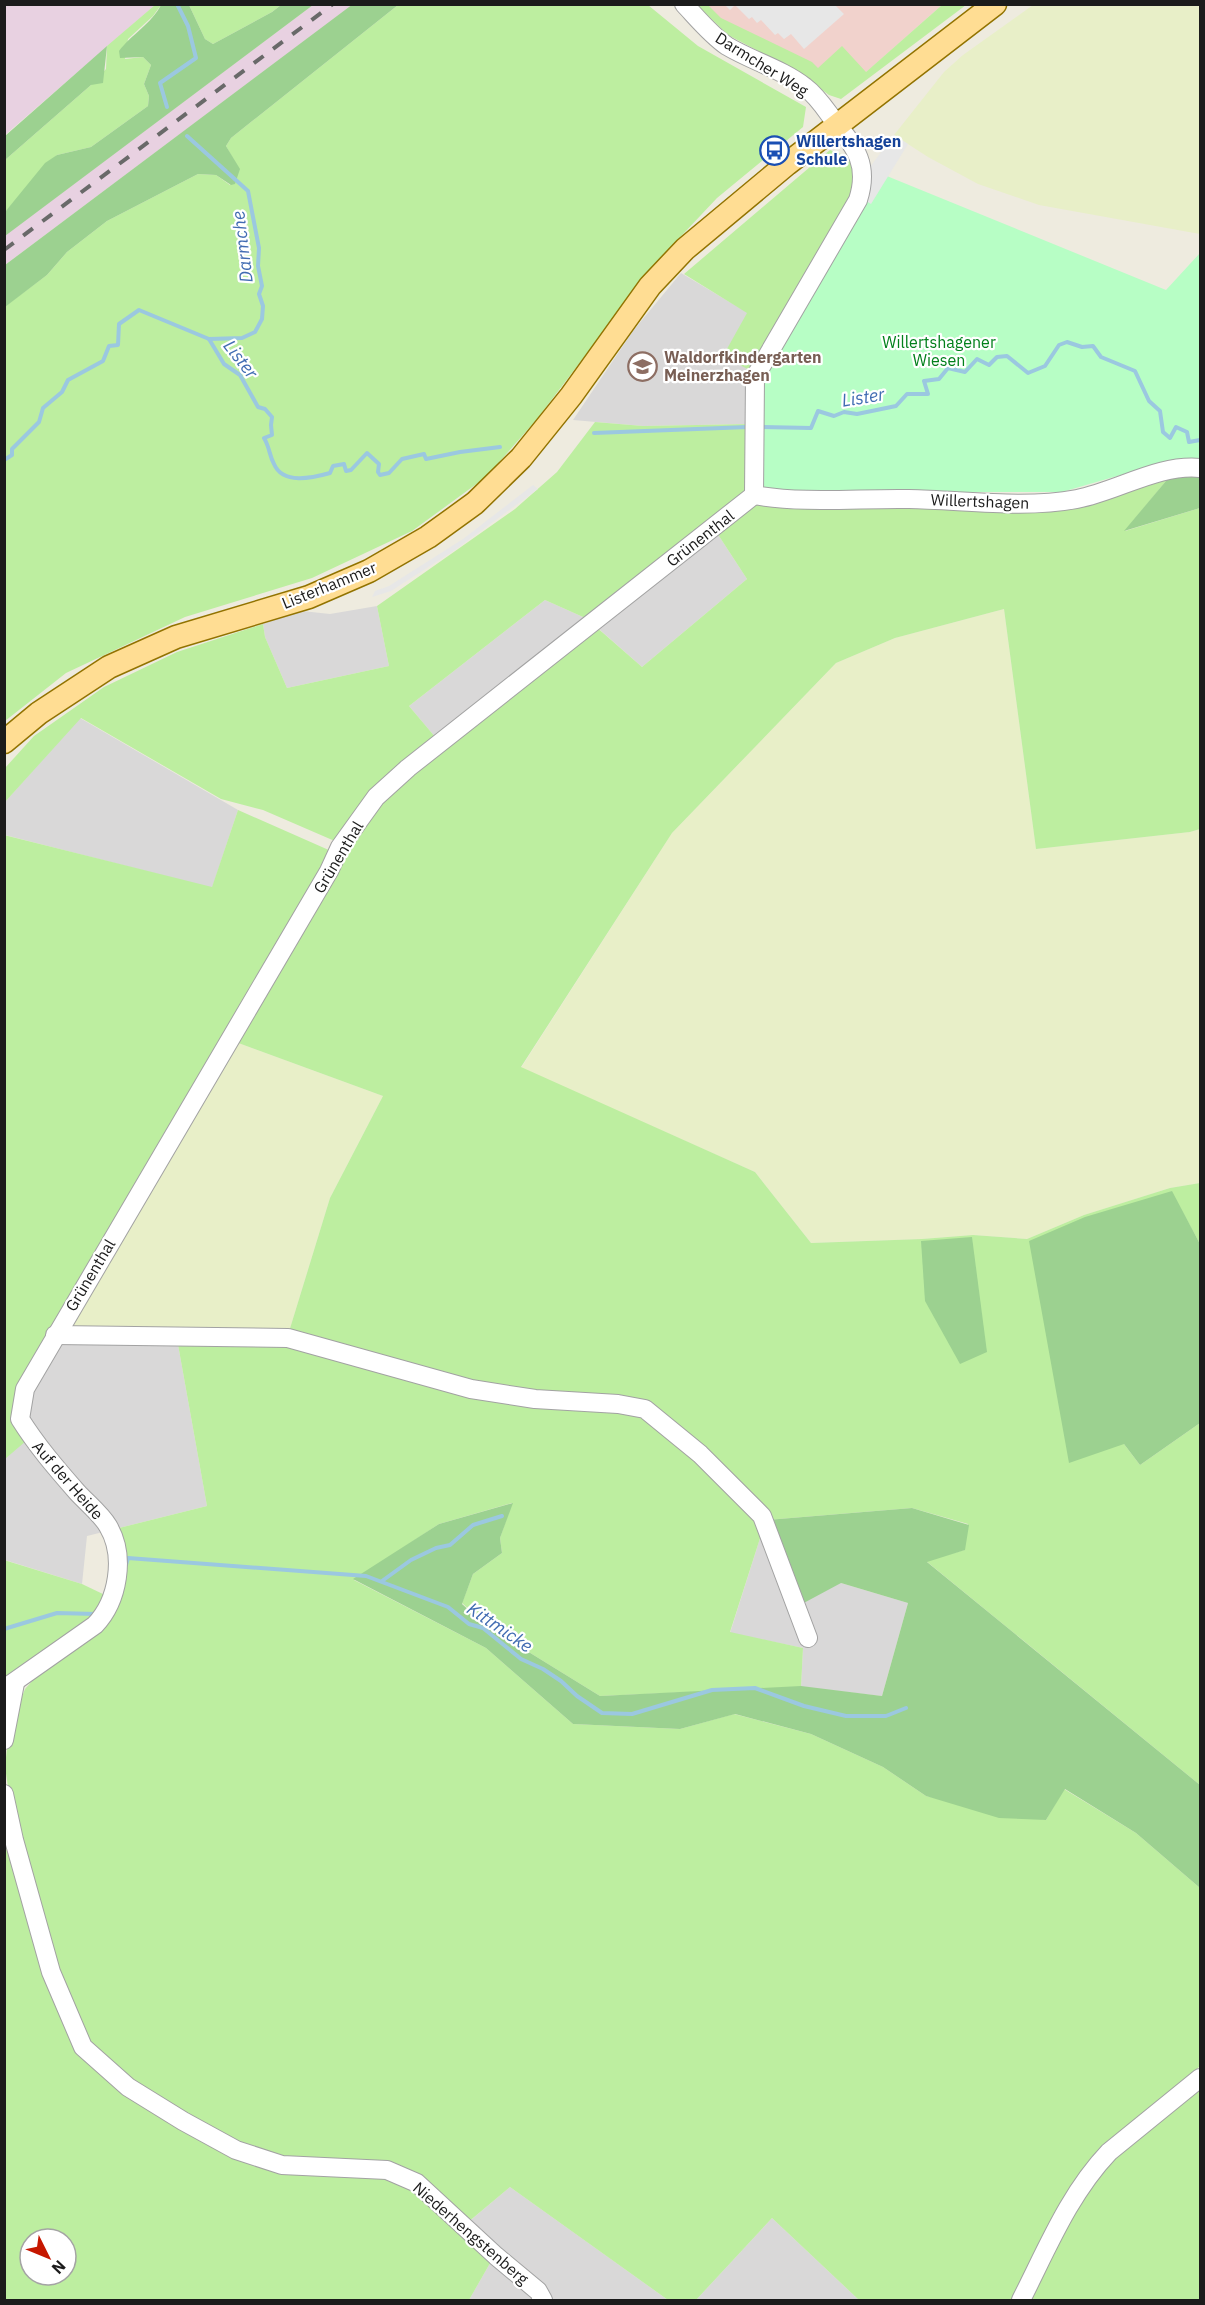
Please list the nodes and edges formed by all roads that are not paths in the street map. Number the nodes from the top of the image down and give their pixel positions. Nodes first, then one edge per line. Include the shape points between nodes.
1 (684, 4) edge
2 (995, 4) edge
3 (837, 125) junction
4 (1200, 468) edge
5 (754, 495) junction
6 (4, 742) edge
7 (55, 1335) junction
8 (808, 1638) dead end
9 (10, 1686) edge
10 (4, 1740) edge
11 (4, 1794) edge
12 (1200, 2078) edge
13 (543, 2301) edge
14 (1021, 2301) edge

1 - 3 street, Darmcher Weg via 726,45 805,87
2 - 3 main road, Listerhammer
3 - 5 street, Darmcher Weg via 857,151 863,184 858,200 755,377
3 - 6 main road, Listerhammer via 685,249 650,286 521,458 475,503 428,537 369,571 309,597 176,637 109,668 48,706
4 - 5 street, Willertshagen via 1168,470 1083,498 1045,503 780,500
5 - 7 street, Grünenthal via 376,797 340,847
7 - 8 street via 288,1338 471,1389 535,1400 645,1409 700,1454 762,1516
7 - 9 street, Auf der Heide via 25,1389 20,1419 42,1452 108,1526 118,1556 114,1594 94,1625
9 - 10 street
11 - 13 street, Niederhengstenberg via 51,1972 83,2047 128,2087 236,2150 282,2165 387,2170 417,2183 538,2291
12 - 14 street via 1109,2152 1093,2170 1069,2207

